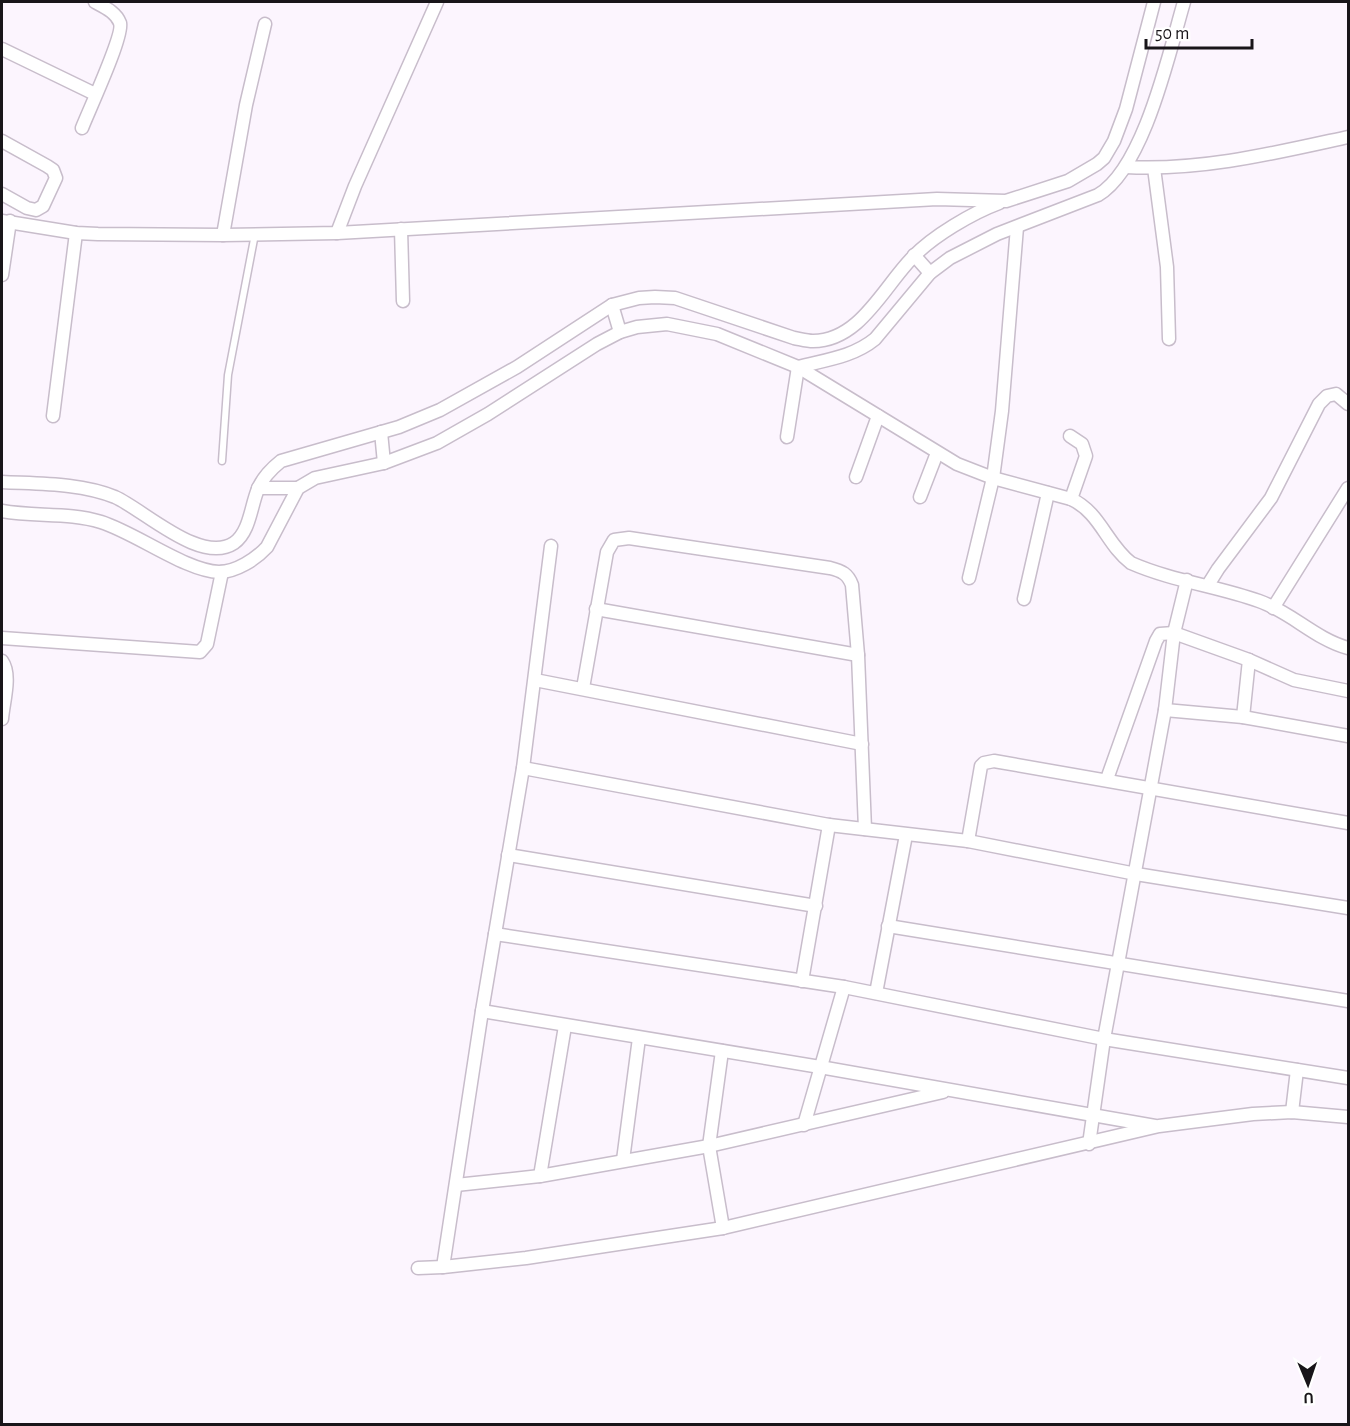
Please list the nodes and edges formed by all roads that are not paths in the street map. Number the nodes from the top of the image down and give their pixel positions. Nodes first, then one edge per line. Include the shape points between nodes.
1 (95, 2) edge
2 (437, 2) edge
3 (1154, 2) edge
4 (1184, 2) edge
5 (266, 24) dead end
6 (2, 49) edge
7 (95, 94) junction
8 (82, 128) dead end
9 (1348, 137) edge
10 (2, 141) edge
11 (1126, 167) junction
12 (1154, 168) junction
13 (2, 194) edge
14 (1006, 201) junction
15 (6, 221) edge
16 (1017, 227) junction
17 (401, 230) junction
18 (76, 233) junction
19 (337, 233) junction
20 (255, 234) junction
21 (223, 236) junction
22 (922, 263) junction
23 (2, 275) edge
24 (403, 301) dead end
25 (613, 308) junction
26 (619, 328) junction
27 (737, 329) junction
28 (1169, 339) dead end
29 (798, 367) junction
30 (1348, 404) edge
31 (53, 416) dead end
32 (878, 416) junction
33 (381, 435) junction
34 (1070, 436) dead end
35 (787, 437) dead end
36 (937, 453) junction
37 (383, 459) junction
38 (222, 461) dead end
39 (856, 477) dead end
40 (993, 478) junction
41 (2, 482) edge
42 (263, 488) junction
43 (298, 488) junction
44 (1348, 488) edge
45 (1048, 493) junction
46 (920, 497) dead end
47 (1071, 499) junction
48 (2, 511) edge
49 (551, 546) dead end
50 (222, 572) junction
51 (969, 578) dead end
52 (1186, 580) junction
53 (1208, 585) junction
54 (1024, 599) dead end
55 (1273, 608) junction
56 (596, 609) junction
57 (1174, 633) junction
58 (2, 638) edge
59 (1348, 648) edge
60 (858, 655) junction
61 (1249, 660) junction
62 (2, 661) edge
63 (535, 680) junction
64 (583, 688) junction
65 (1348, 691) edge
66 (1165, 710) junction
67 (1243, 717) junction
68 (2, 719) edge
69 (1348, 736) edge
70 (862, 744) junction
71 (523, 768) junction
72 (1107, 779) junction
73 (1150, 789) junction
74 (1348, 823) edge
75 (829, 825) junction
76 (865, 830) junction
77 (906, 835) junction
78 (968, 841) junction
79 (508, 855) junction
80 (1136, 874) junction
81 (816, 906) junction
82 (1348, 908) edge
83 (888, 926) junction
84 (495, 934) junction
85 (1119, 964) junction
86 (802, 981) junction
87 (844, 987) junction
88 (876, 993) junction
89 (1348, 1001) edge
90 (482, 1011) junction
91 (565, 1026) junction
92 (639, 1038) junction
93 (1104, 1039) junction
94 (722, 1051) junction
95 (820, 1067) junction
96 (1297, 1070) junction
97 (1348, 1078) edge
98 (948, 1090) junction
99 (1292, 1112) junction
100 (1095, 1115) junction
101 (1348, 1117) edge
102 (804, 1125) junction
103 (1159, 1126) junction
104 (1089, 1144) junction
105 (709, 1146) junction
106 (623, 1160) junction
107 (540, 1176) junction
108 (456, 1185) junction
109 (723, 1228) junction
110 (443, 1267) junction
111 (418, 1268) dead end

1 - 7 street via 115,15 121,28
2 - 19 street
3 - 14 street via 1126,109 1104,158 1068,181
4 - 11 street via 1148,119
5 - 21 street via 246,105
6 - 7 street
7 - 8 street
9 - 12 street via 1241,160
10 - 13 street via 53,170 56,178 43,206 36,210
11 - 12 street
11 - 16 street via 1115,183 1098,195
12 - 28 street via 1167,267
14 - 17 street via 937,199
14 - 22 street via 965,219
15 - 18 street
15 - 23 street
16 - 22 street via 950,258
16 - 40 street
17 - 19 street
17 - 24 street
18 - 21 street
18 - 31 street
19 - 20 street
20 - 21 street
20 - 38 lane via 228,375
22 - 27 street via 853,326 828,339 814,341
22 - 29 street via 867,346 846,356
25 - 26 street
25 - 27 street via 639,298 675,298
25 - 33 street via 477,391
26 - 27 street via 668,324 717,334
26 - 37 street via 437,443
27 - 29 street
29 - 32 street
29 - 35 street
30 - 53 street via 1336,394 1319,404 1271,498
32 - 36 street
32 - 39 street
33 - 37 street
33 - 42 street via 281,461 269,470
34 - 47 street via 1082,444 1086,456
36 - 40 street
36 - 46 street
37 - 43 street via 326,475
40 - 45 street
40 - 51 street
41 - 42 street via 60,485 116,498 183,539 211,548 237,541
42 - 43 street
43 - 50 street via 267,547 235,569
44 - 55 street
45 - 47 street
45 - 54 street
47 - 52 street via 1090,511 1120,554 1131,563
48 - 50 street via 79,517 103,523 192,564
49 - 63 street
50 - 58 street via 207,644 200,652
52 - 53 street
52 - 57 street
53 - 55 street
55 - 59 street
56 - 60 street
56 - 60 street via 607,552 618,538 830,567 843,572 852,585
56 - 64 street
57 - 61 street
57 - 66 street
57 - 72 street via 1158,637
60 - 70 street
61 - 65 street via 1294,680
61 - 67 street
62 - 68 street via 6,674
63 - 64 street
63 - 71 street
64 - 70 street
66 - 67 street
66 - 73 street
67 - 69 street
70 - 76 street
71 - 75 street
71 - 79 street
72 - 73 street
72 - 78 street via 989,761 981,766
73 - 74 street
73 - 80 street
75 - 76 street
75 - 81 street
76 - 77 street
77 - 78 street
77 - 83 street
78 - 80 street
79 - 81 street
79 - 84 street
80 - 82 street
80 - 85 street
81 - 86 street
83 - 85 street
83 - 88 street
84 - 86 street
84 - 90 street
85 - 89 street
85 - 93 street
86 - 87 street
87 - 88 street
87 - 95 street
88 - 93 street
90 - 91 street
90 - 108 street
91 - 92 street
91 - 107 street
92 - 94 street
92 - 106 street
93 - 96 street
93 - 100 street
94 - 95 street
94 - 105 street
95 - 98 street
95 - 102 street
96 - 97 street
96 - 99 street
98 - 100 street
98 - 102 street
99 - 101 street
99 - 103 street
100 - 103 street
100 - 104 street
102 - 105 street
103 - 104 street
104 - 109 street
105 - 106 street
105 - 109 street
106 - 107 street
107 - 108 street
108 - 110 street
109 - 110 street
110 - 111 street

